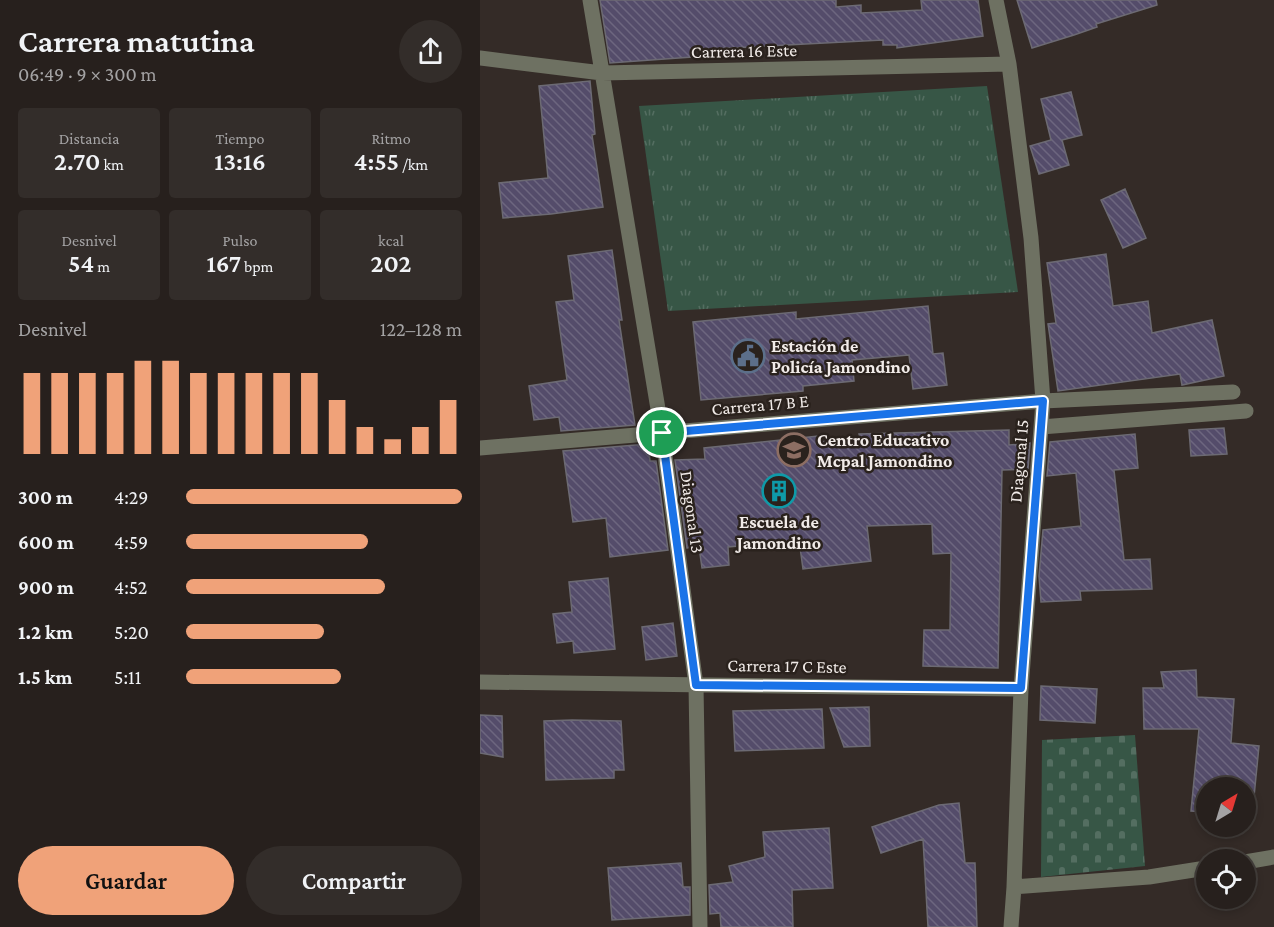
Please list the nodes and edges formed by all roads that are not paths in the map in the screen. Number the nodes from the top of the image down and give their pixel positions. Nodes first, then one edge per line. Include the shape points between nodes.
1 (590, 0) edge
2 (996, 0) edge
3 (480, 58) edge
4 (1010, 64) junction
5 (602, 73) junction
6 (1233, 392) dead end
7 (1043, 401) junction
8 (1246, 411) dead end
9 (1041, 427) junction
10 (662, 433) junction
11 (480, 448) edge
12 (480, 682) edge
13 (696, 685) junction
14 (1021, 688) junction
15 (1274, 857) edge
16 (1256, 859) edge
17 (1196, 870) edge
18 (1014, 888) junction
19 (700, 927) edge
20 (1011, 927) edge

1 - 5 street, Diagonal 13
2 - 4 street, Diagonal 15
3 - 5 street, Carrera 16 Este
4 - 5 street, Carrera 16 Este
4 - 7 street, Diagonal 15 via 1031,238
5 - 10 street, Diagonal 13
6 - 7 street, Carrera 17 B E
7 - 9 street, Diagonal 15
7 - 10 street, Carrera 17 B E
8 - 9 street
9 - 14 street, Diagonal 15
10 - 11 street, Carrera 17 B E
10 - 13 street, Diagonal 13
12 - 13 street, Carrera 17 C Este
13 - 14 street, Carrera 17 C Este
13 - 19 street, Diagonal 13
14 - 18 street, Diagonal 15
15 - 16 street
17 - 18 street via 1149,878
18 - 20 street, Diagonal 15

